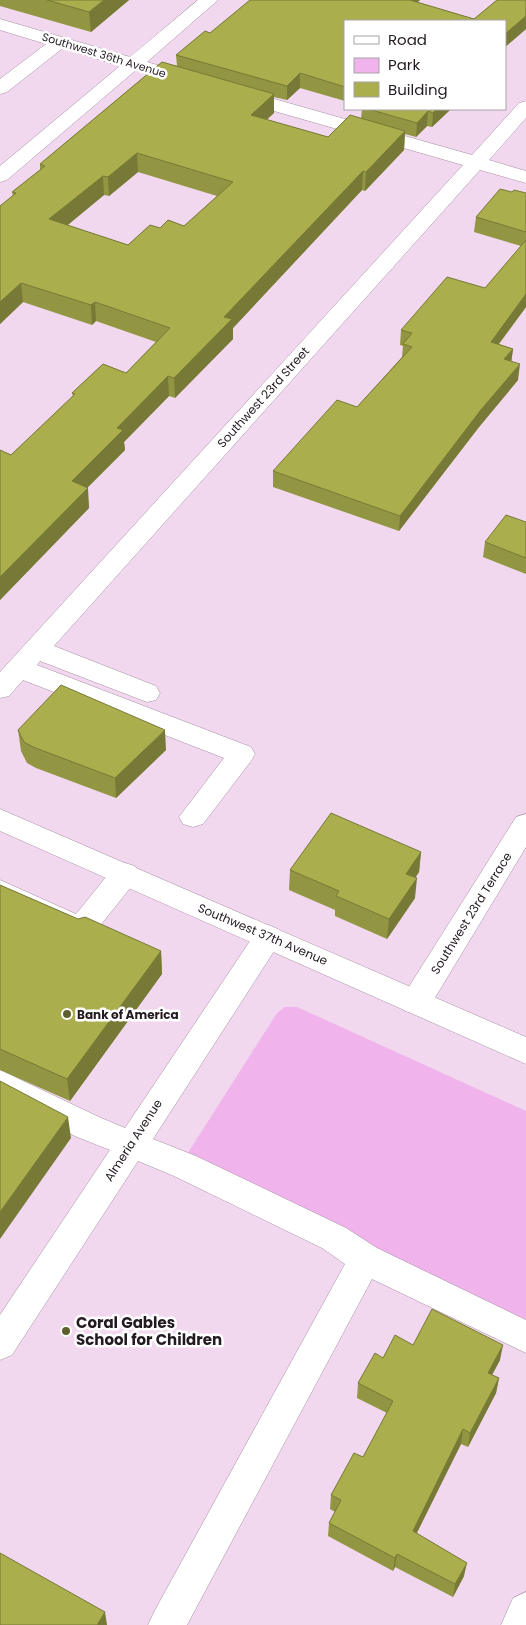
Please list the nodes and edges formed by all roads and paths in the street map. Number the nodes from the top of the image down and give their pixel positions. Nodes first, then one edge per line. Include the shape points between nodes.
1 (209, 0) edge
2 (0, 24) edge
3 (61, 41) junction
4 (134, 64) junction
5 (201, 84) edge
6 (0, 88) edge
7 (220, 90) edge
8 (526, 107) edge
9 (475, 163) junction
10 (0, 176) edge
11 (526, 178) edge
12 (27, 658) junction
13 (0, 688) edge
14 (147, 693) dead end
15 (193, 817) dead end
16 (0, 819) edge
17 (526, 824) edge
18 (125, 874) junction
19 (0, 891) edge
20 (268, 937) junction
21 (416, 1002) junction
22 (526, 1051) edge
23 (0, 1083) edge
24 (130, 1144) junction
25 (365, 1259) junction
26 (526, 1337) edge
27 (0, 1344) edge
28 (526, 1611) edge
29 (167, 1625) edge
30 (520, 1625) edge

1 - 4 street
2 - 3 street, Southwest 36th Avenue
3 - 4 street, Southwest 36th Avenue
3 - 6 street
4 - 5 street, Southwest 36th Avenue
4 - 10 street
7 - 9 street
8 - 9 street, Southwest 23rd Street
9 - 11 street
9 - 12 street, Southwest 23rd Street
12 - 13 street, Southwest 23rd Street
12 - 14 street
12 - 15 street via 242,754
16 - 18 street, Southwest 37th Avenue
17 - 21 street, Southwest 23rd Terrace
18 - 19 street via 81,929
18 - 20 street, Southwest 37th Avenue
20 - 21 street, Southwest 37th Avenue
20 - 24 street, Almeria Avenue
21 - 22 street, Southwest 37th Avenue
23 - 24 street
24 - 25 street via 184,1166 334,1238
24 - 27 street, Almeria Avenue
25 - 26 street
25 - 29 street
28 - 30 street

